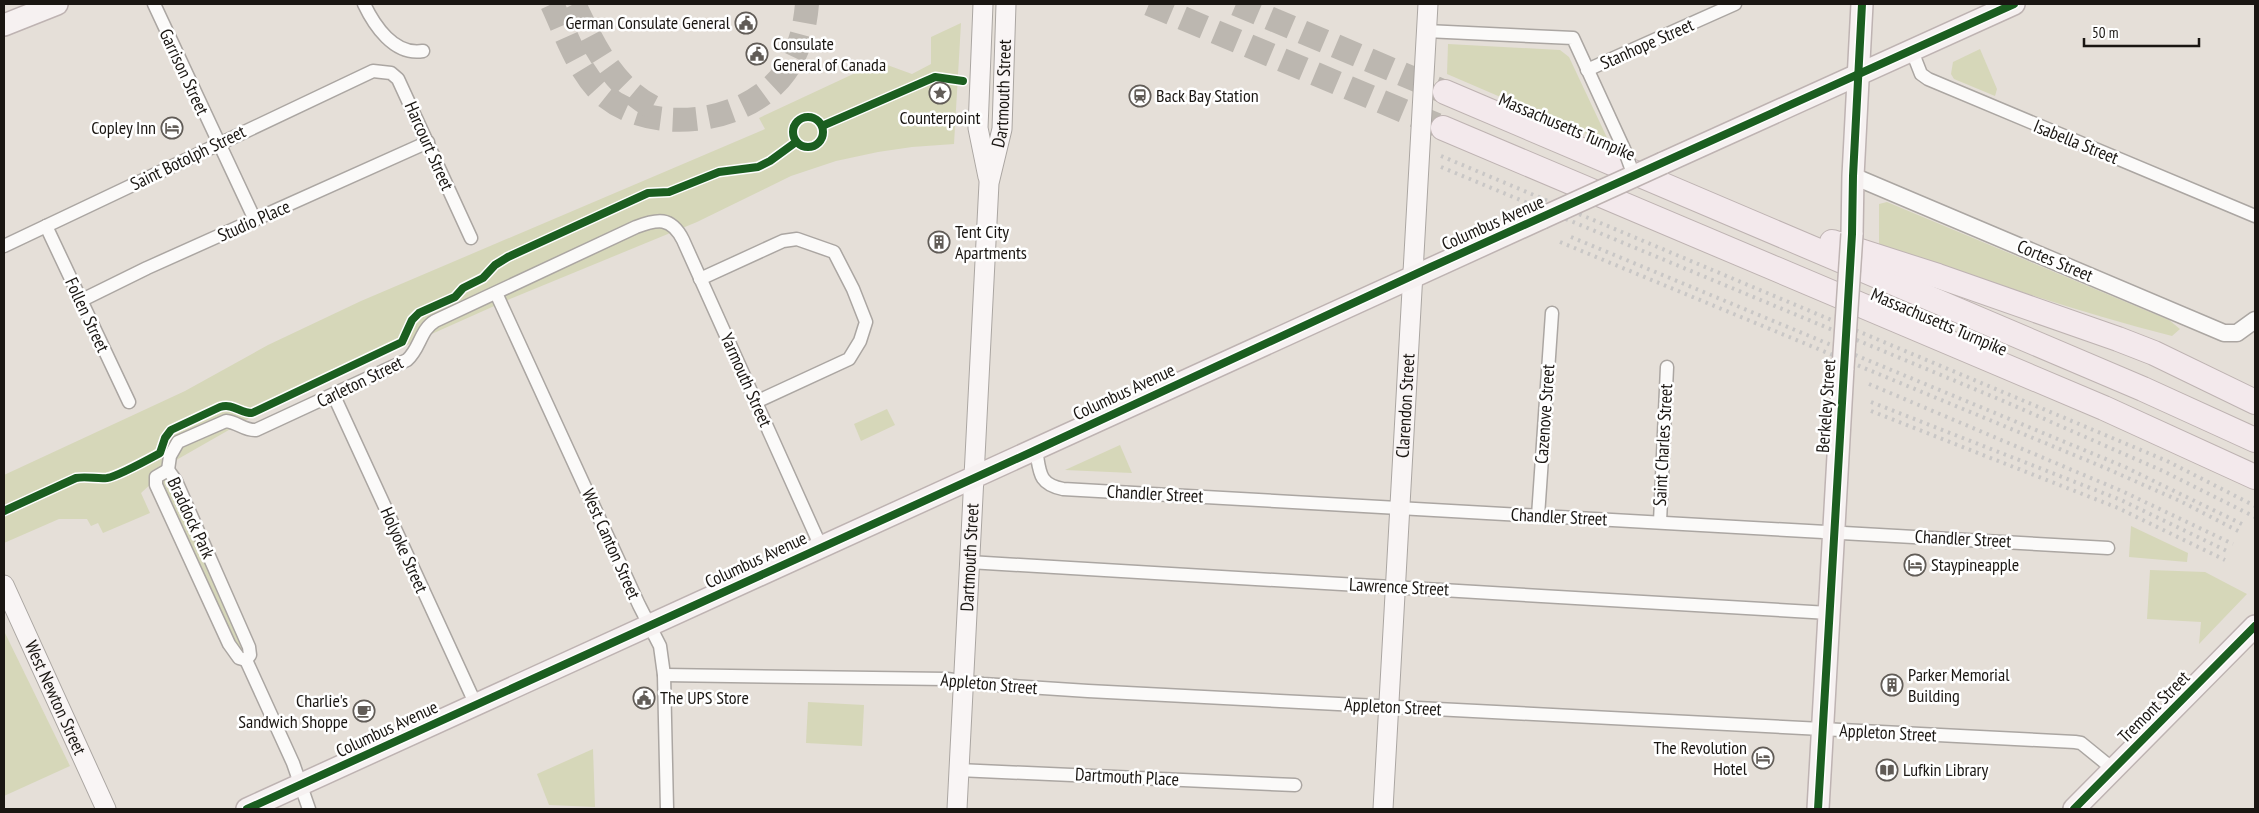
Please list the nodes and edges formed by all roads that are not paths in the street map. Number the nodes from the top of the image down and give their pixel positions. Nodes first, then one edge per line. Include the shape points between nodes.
1 (58, 4) edge
2 (154, 4) edge
3 (364, 4) edge
4 (983, 4) edge
5 (1006, 4) edge
6 (1428, 4) edge
7 (1735, 4) edge
8 (1862, 4) edge
9 (2014, 4) edge
10 (4, 25) edge
11 (1426, 31) junction
12 (423, 51) dead end
13 (1912, 51) junction
14 (1587, 70) junction
15 (373, 71) joint
16 (1858, 74) junction
17 (1445, 92) tunnel mouth
18 (1443, 128) tunnel mouth
19 (428, 142) junction
20 (217, 143) junction
21 (1634, 176) junction
22 (1853, 176) junction
23 (990, 184) junction
24 (2255, 216) edge
25 (255, 220) junction
26 (663, 221) joint
27 (46, 226) junction
28 (1761, 226) junction
29 (471, 238) dead end
30 (4, 246) edge
31 (1412, 276) junction
32 (700, 279) junction
33 (496, 293) junction
34 (80, 301) junction
35 (1552, 313) dead end
36 (2255, 320) edge
37 (1666, 367) dead end
38 (334, 396) junction
39 (130, 402) dead end
40 (756, 402) junction
41 (2255, 402) edge
42 (2255, 440) edge
43 (1036, 450) junction
44 (168, 470) junction
45 (974, 477) junction
46 (2255, 477) edge
47 (1400, 508) junction
48 (1538, 516) junction
49 (1660, 522) junction
50 (1833, 532) junction
51 (821, 547) junction
52 (2108, 548) dead end
53 (969, 562) junction
54 (4, 585) edge
55 (1395, 587) junction
56 (1828, 613) junction
57 (649, 626) junction
58 (2255, 626) edge
59 (246, 660) junction
60 (664, 675) junction
61 (964, 681) junction
62 (476, 705) junction
63 (1389, 707) junction
64 (1822, 729) junction
65 (2113, 769) junction
66 (958, 770) junction
67 (301, 784) junction
68 (1295, 785) dead end
69 (106, 809) edge
70 (247, 809) edge
71 (308, 809) edge
72 (668, 809) edge
73 (957, 809) edge
74 (1383, 809) edge
75 (1818, 809) edge
76 (2074, 809) edge

1 - 10 main road
2 - 20 street, Garrison Street
3 - 12 street via 386,38 406,49
4 - 23 main road, Dartmouth Street via 978,128
5 - 23 main road, Dartmouth Street via 1002,129
6 - 11 main road, Clarendon Street
7 - 14 street, Stanhope Street
8 - 16 main road, Berkeley Street
9 - 13 main road, Columbus Avenue
11 - 14 street, Stanhope Street via 1573,38
11 - 31 main road, Clarendon Street
13 - 16 main road, Columbus Avenue
13 - 24 street, Isabella Street via 1920,74 1928,79
14 - 21 street, bridge
15 - 19 street, Harcourt Street via 397,77
15 - 20 street, Saint Botolph Street
16 - 21 main road, Columbus Avenue, bridge
16 - 22 main road, Berkeley Street
17 - 28 highway, Massachusetts Turnpike
18 - 46 highway, Massachusetts Turnpike via 2104,408
19 - 25 street, Studio Place
19 - 29 street, Harcourt Street
20 - 25 street, Garrison Street
20 - 27 street, Saint Botolph Street
21 - 31 main road, Columbus Avenue, bridge
22 - 36 street, Cortes Street via 2224,333 2237,333
22 - 50 main road, Berkeley Street, bridge
23 - 45 main road, Dartmouth Street
25 - 34 street, Studio Place
26 - 32 street, Yarmouth Street via 674,226 680,234
26 - 33 street, Carleton Street via 636,227
27 - 30 street, Saint Botolph Street
27 - 34 street, Follen Street
28 - 41 highway via 1846,245 2118,339
28 - 42 highway, Massachusetts Turnpike
31 - 43 main road, Columbus Avenue
31 - 47 main road, Clarendon Street
32 - 40 street, Yarmouth Street
32 - 40 street via 793,239 834,252 853,289 866,322 850,358
33 - 38 street, Carleton Street via 430,324 414,354 407,360
33 - 57 street, West Canton Street
34 - 39 street, Follen Street
35 - 48 street, Cazenove Street
37 - 49 street, Saint Charles Street
38 - 44 street, Carleton Street via 256,430 226,421 199,432 176,445
38 - 62 street, Holyoke Street
40 - 51 street, Yarmouth Street
43 - 45 main road, Columbus Avenue
43 - 47 street, Chandler Street via 1044,482 1063,489
44 - 59 street, Braddock Park via 176,481 249,647 250,655
44 - 59 street, Braddock Park via 156,477 156,485 232,648 239,658
45 - 51 main road, Columbus Avenue
45 - 53 main road, Dartmouth Street
47 - 48 street, Chandler Street
47 - 55 main road, Clarendon Street
48 - 49 street, Chandler Street
49 - 50 street, Chandler Street
50 - 52 street, Chandler Street
50 - 56 main road, Berkeley Street
51 - 57 main road, Columbus Avenue
53 - 55 street, Lawrence Street
53 - 61 main road, Dartmouth Street
54 - 69 main road, West Newton Street
55 - 56 street, Lawrence Street
55 - 63 main road, Clarendon Street
56 - 64 main road, Berkeley Street
57 - 60 street, West Canton Street via 660,646
57 - 62 main road, Columbus Avenue
58 - 65 main road, Tremont Street
59 - 67 street, Braddock Park
60 - 61 street, Appleton Street
60 - 72 street, West Canton Street
61 - 63 street, Appleton Street via 1088,692
61 - 66 main road, Dartmouth Street
62 - 67 main road, Columbus Avenue
63 - 64 street, Appleton Street
63 - 74 main road, Clarendon Street
64 - 65 street, Appleton Street via 2076,742
64 - 75 main road, Berkeley Street
65 - 76 main road, Tremont Street
66 - 68 street, Dartmouth Place
66 - 73 main road, Dartmouth Street
67 - 70 main road, Columbus Avenue
67 - 71 street, Braddock Park

